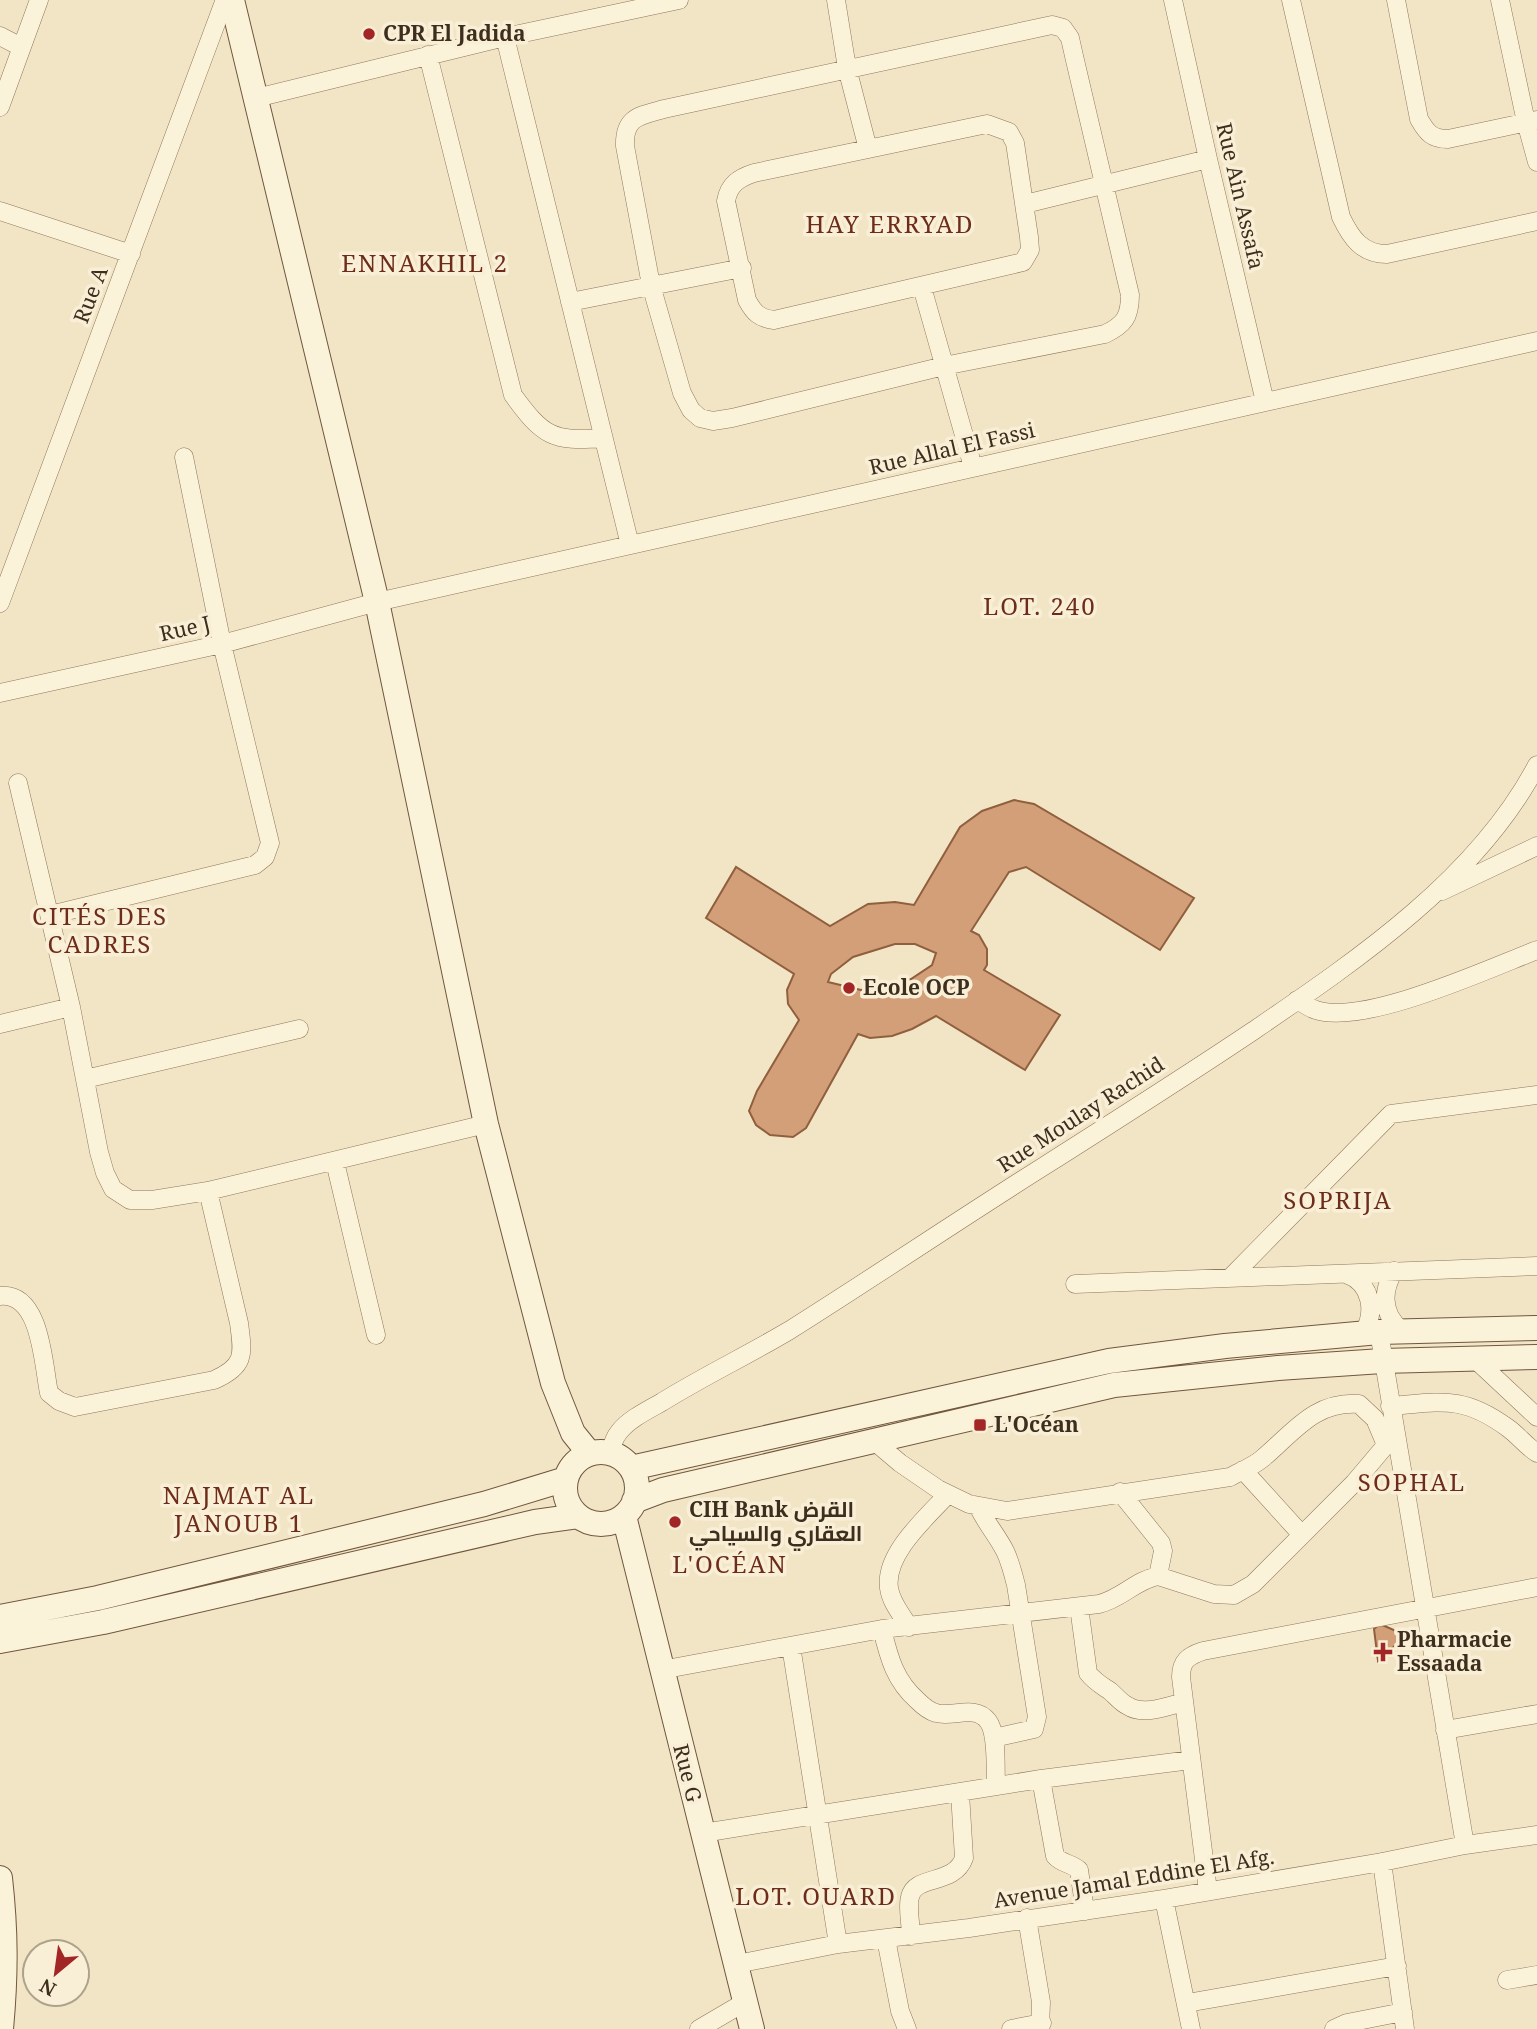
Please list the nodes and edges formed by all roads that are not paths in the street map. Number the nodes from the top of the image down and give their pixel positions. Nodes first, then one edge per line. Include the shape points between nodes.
1 (39, 0) edge
2 (679, 0) edge
3 (836, 0) edge
4 (1173, 0) edge
5 (1291, 0) edge
6 (1396, 0) edge
7 (1500, 0) edge
8 (228, 2) edge
9 (0, 36) edge
10 (505, 37) junction
11 (21, 47) junction
12 (428, 55) junction
13 (847, 68) junction
14 (256, 99) junction
15 (0, 107) edge
16 (1532, 121) edge
17 (868, 149) junction
18 (1208, 159) junction
19 (1537, 162) edge
20 (1103, 184) junction
21 (1025, 204) junction
22 (0, 211) edge
23 (1537, 221) edge
24 (131, 254) junction
25 (742, 268) junction
26 (650, 285) junction
27 (922, 287) junction
28 (570, 302) junction
29 (1537, 341) edge
30 (944, 366) junction
31 (1265, 402) junction
32 (603, 438) junction
33 (184, 457) dead end
34 (973, 467) junction
35 (629, 545) junction
36 (0, 602) edge
37 (377, 602) junction
38 (222, 644) junction
39 (0, 693) edge
40 (1537, 765) edge
41 (18, 783) dead end
42 (1530, 795) edge
43 (1537, 846) edge
44 (1431, 896) junction
45 (50, 915) junction
46 (1537, 950) edge
47 (1297, 1000) junction
48 (71, 1007) junction
49 (0, 1024) edge
50 (299, 1029) dead end
51 (85, 1079) junction
52 (1537, 1095) edge
53 (486, 1124) junction
54 (335, 1162) junction
55 (208, 1191) junction
56 (1537, 1266) edge
57 (1394, 1271) junction
58 (1346, 1274) junction
59 (1230, 1278) junction
60 (1074, 1284) dead end
61 (1, 1290) edge
62 (1537, 1328) edge
63 (1381, 1332) junction
64 (376, 1335) dead end
65 (1537, 1357) edge
66 (1476, 1360) junction
67 (1382, 1362) junction
68 (1390, 1406) junction
69 (1537, 1417) edge
70 (1390, 1438) junction
71 (874, 1441) junction
72 (600, 1453) junction
73 (1537, 1453) edge
74 (631, 1468) junction
75 (1243, 1470) junction
76 (566, 1479) junction
77 (1120, 1492) junction
78 (948, 1494) junction
79 (978, 1506) junction
80 (629, 1509) junction
81 (578, 1516) junction
82 (1302, 1535) junction
83 (1158, 1576) junction
84 (1537, 1587) edge
85 (1079, 1607) junction
86 (1424, 1607) junction
87 (1019, 1613) junction
88 (0, 1617) edge
89 (909, 1627) junction
90 (882, 1629) junction
91 (0, 1641) edge
92 (791, 1646) junction
93 (661, 1670) junction
94 (1184, 1702) junction
95 (1537, 1714) edge
96 (1446, 1730) junction
97 (993, 1738) junction
98 (1191, 1760) junction
99 (1041, 1779) junction
100 (996, 1786) junction
101 (960, 1793) junction
102 (820, 1816) junction
103 (703, 1833) junction
104 (1537, 1835) edge
105 (1465, 1845) junction
106 (1382, 1862) junction
107 (0, 1878) edge
108 (1208, 1891) junction
109 (1164, 1899) junction
110 (1085, 1910) junction
111 (1027, 1918) junction
112 (911, 1936) junction
113 (886, 1939) junction
114 (838, 1944) junction
115 (737, 1964) junction
116 (1397, 1966) junction
117 (1537, 1975) edge
118 (1507, 1980) dead end
119 (745, 2002) junction
120 (1187, 2003) junction
121 (1404, 2020) edge
122 (1041, 2026) edge
123 (1, 2029) edge
124 (699, 2029) edge
125 (752, 2029) edge
126 (907, 2029) edge
127 (1011, 2029) edge
128 (1191, 2029) edge
129 (1334, 2029) edge

1 - 11 street
2 - 10 street
3 - 13 street
4 - 18 street, Rue Ain Assafa
5 - 23 street via 1341,217 1360,246 1374,254 1387,254
6 - 16 street via 1419,119 1427,133 1448,139
7 - 16 street
8 - 14 main road
8 - 24 street, Rue A
9 - 11 street
10 - 12 street
10 - 28 street
11 - 15 street
12 - 14 street
12 - 32 street via 513,395 534,423 553,435 575,440
13 - 17 street
13 - 20 street via 1030,28 1063,28 1070,38
13 - 26 street via 664,109 637,117 628,125 625,146
14 - 37 main road
16 - 19 street
17 - 21 street via 987,124 1000,127 1015,144
17 - 25 street via 754,173 733,183 726,201
18 - 20 street
18 - 31 street, Rue Ain Assafa
20 - 21 street
20 - 30 street via 1130,295 1126,320 1105,334
21 - 27 street via 1030,250 1023,262
22 - 24 street
24 - 36 street, Rue A
25 - 26 street
25 - 27 street via 747,300 763,319
26 - 28 street
26 - 30 street via 682,393 700,418 732,418
27 - 30 street
28 - 32 street
29 - 31 street, Rue Allal El Fassi
30 - 34 street
31 - 34 street, Rue Allal El Fassi
32 - 35 street
33 - 38 street
34 - 35 street, Rue Allal El Fassi
35 - 37 street, Rue Allal El Fassi
37 - 38 street, Rue J
37 - 53 main road
38 - 39 street, Rue J
38 - 45 street via 270,843 265,857 239,870
40 - 42 street, Rue Moulay Rachid
41 - 45 street
42 - 44 street, Rue Moulay Rachid
43 - 44 street
44 - 47 street, Rue Moulay Rachid
45 - 48 street
46 - 47 street via 1397,1003 1338,1013
47 - 72 street, Rue Moulay Rachid via 865,1283 629,1422
48 - 49 street
48 - 51 street
50 - 51 street
51 - 55 street via 104,1173 113,1189 130,1200
52 - 59 street via 1391,1114
53 - 54 street
53 - 72 main road via 553,1383 573,1433
54 - 55 street
54 - 64 street
55 - 61 street via 239,1323 239,1363 231,1372 214,1380 75,1407 49,1393 34,1319 18,1297
56 - 57 street
57 - 58 street
57 - 63 street via 1385,1301 1393,1323
58 - 59 street
58 - 63 street via 1362,1283 1370,1302 1369,1324
59 - 60 street
62 - 63 main road
63 - 67 street
63 - 74 main road via 1109,1361
65 - 66 main road
66 - 67 main road
66 - 69 street
67 - 68 street
67 - 71 main road via 1114,1385
68 - 70 street
68 - 73 street via 1447,1401 1471,1406 1511,1430
70 - 75 street via 1359,1404 1342,1403 1297,1425 1261,1460
70 - 82 street via 1354,1483
70 - 86 street
71 - 78 street
71 - 80 main road via 663,1490
72 - 74 main road
72 - 76 main road via 575,1463
74 - 80 main road via 637,1490
75 - 77 street via 1230,1477
75 - 82 street
76 - 81 main road via 567,1499
76 - 88 main road via 386,1528 98,1598
77 - 79 street via 1007,1511
77 - 83 street via 1161,1543
78 - 79 street
78 - 89 street via 904,1542 888,1577 893,1600
79 - 87 street via 1005,1550
80 - 81 main road via 610,1523
80 - 93 main road, Rue G
81 - 91 main road
82 - 83 street via 1254,1584 1234,1595 1204,1592
83 - 85 street via 1110,1601
84 - 86 street
85 - 87 street
85 - 94 street via 1088,1673 1094,1681 1135,1710
86 - 94 street via 1190,1655 1181,1669
86 - 96 street
87 - 89 street
87 - 97 street via 1037,1723 1028,1732
89 - 90 street
90 - 92 street
90 - 97 street via 892,1668 908,1692 938,1714 978,1714 989,1722
92 - 93 street
92 - 102 street
93 - 103 main road, Rue G
94 - 98 street
95 - 96 street
96 - 105 street
97 - 100 street
98 - 99 street
98 - 108 street
99 - 100 street
99 - 110 street via 1055,1856 1080,1870
100 - 101 street
101 - 102 street
101 - 112 street via 961,1867 915,1888 910,1896
102 - 103 street
102 - 114 street
103 - 115 main road, Rue G
104 - 105 street, Avenue Jamal Eddine El Afg.
105 - 106 street, Avenue Jamal Eddine El Afg.
106 - 108 street, Avenue Jamal Eddine El Afg.
106 - 116 street
107 - 123 main road via 7,1970
108 - 109 street, Avenue Jamal Eddine El Afg.
109 - 110 street, Avenue Jamal Eddine El Afg.
109 - 120 street
110 - 111 street, Avenue Jamal Eddine El Afg.
111 - 112 street, Avenue Jamal Eddine El Afg.
111 - 122 street
112 - 113 street, Avenue Jamal Eddine El Afg.
113 - 114 street, Avenue Jamal Eddine El Afg.
113 - 126 street
114 - 115 street, Avenue Jamal Eddine El Afg.
115 - 119 main road, Rue G
116 - 120 street
116 - 121 street
117 - 118 street
119 - 124 street
119 - 125 main road, Rue G
120 - 128 street
121 - 129 street via 1347,2023
122 - 127 street

